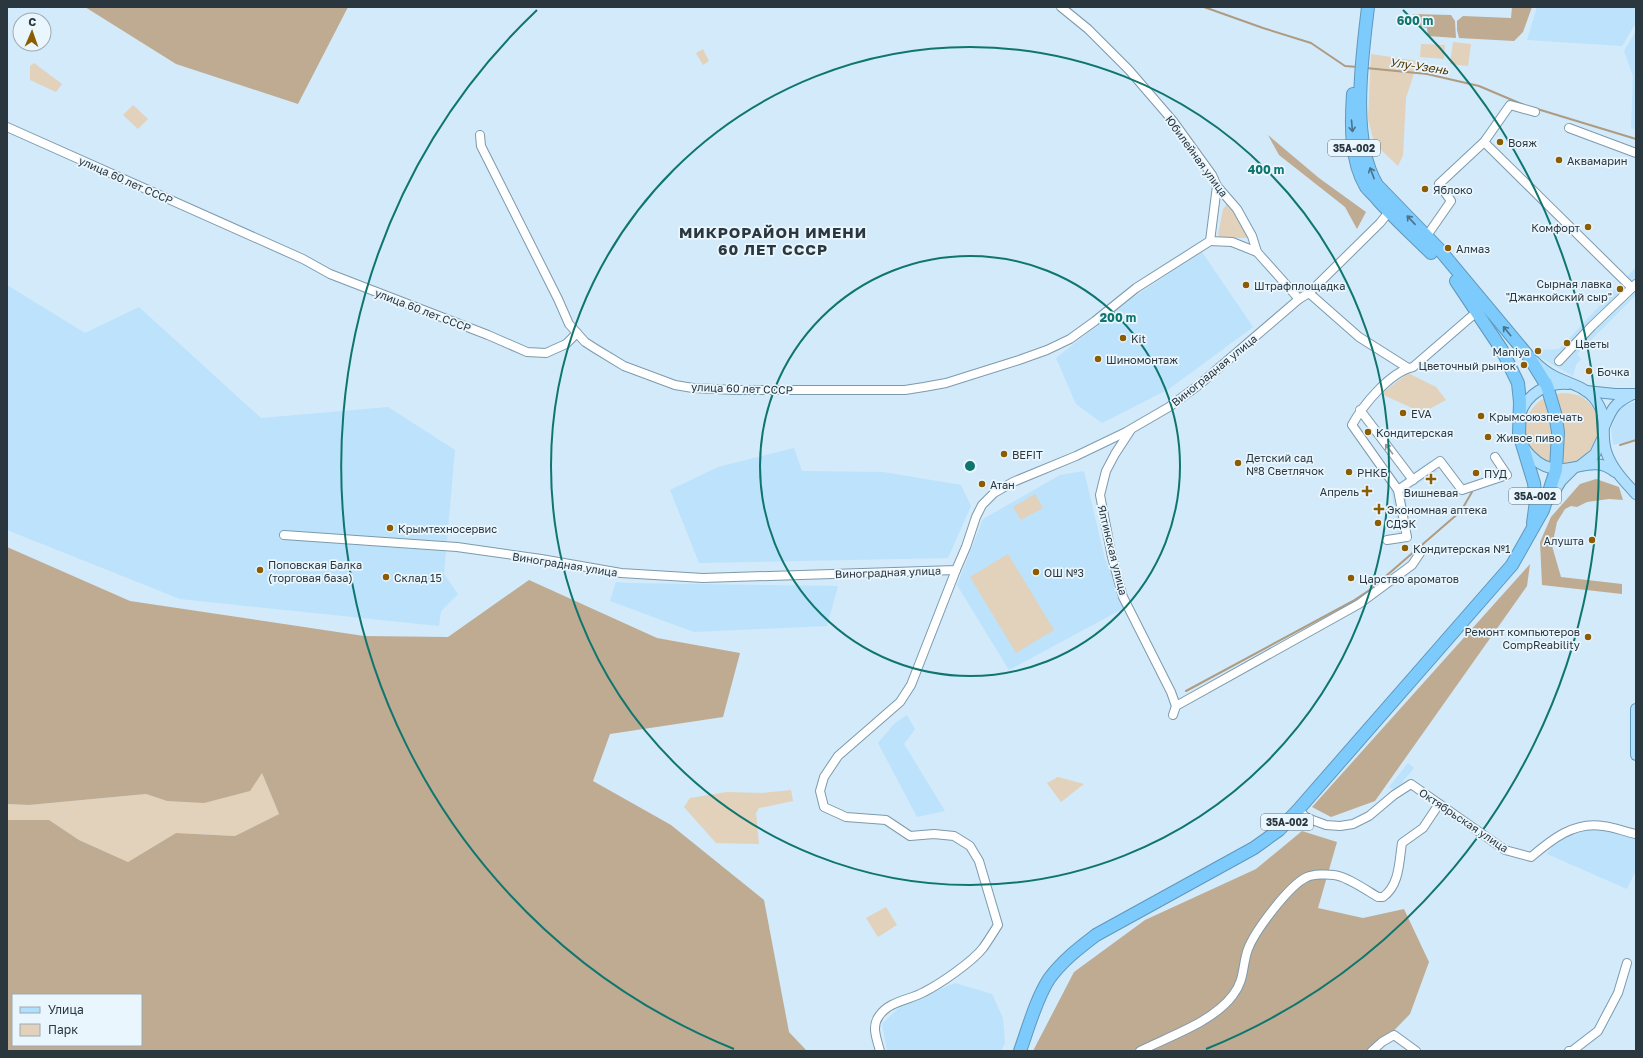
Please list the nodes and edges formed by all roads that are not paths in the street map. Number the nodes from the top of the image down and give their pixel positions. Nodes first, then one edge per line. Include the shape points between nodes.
1 (1061, 7) edge
2 (1361, 7) edge
3 (1368, 7) edge
4 (1359, 57) junction
5 (1535, 112) dead end
6 (7, 127) edge
7 (1569, 128) dead end
8 (480, 135) dead end
9 (1484, 142) junction
10 (1636, 153) edge
11 (1217, 186) junction
12 (1392, 208) junction
13 (1426, 237) junction
14 (1210, 241) junction
15 (1257, 252) junction
16 (1634, 286) edge
17 (1309, 293) junction
18 (1299, 299) junction
19 (1481, 308) junction
20 (577, 333) junction
21 (1529, 358) junction
22 (1559, 361) dead end
23 (1410, 368) junction
24 (1546, 386) junction
25 (1580, 388) junction
26 (1634, 394) edge
27 (1360, 410) junction
28 (1519, 421) junction
29 (1605, 424) junction
30 (1132, 429) junction
31 (1604, 436) junction
32 (1523, 446) junction
33 (1495, 457) dead end
34 (1577, 467) junction
35 (1556, 470) junction
36 (1623, 479) junction
37 (1413, 480) junction
38 (1398, 490) junction
39 (1636, 494) edge
40 (1543, 510) junction
41 (284, 535) dead end
42 (1387, 540) dead end
43 (1524, 546) junction
44 (1422, 550) dead end
45 (956, 570) junction
46 (1176, 706) junction
47 (1636, 709) edge
48 (1173, 715) dead end
49 (1636, 755) edge
50 (1439, 804) junction
51 (1298, 810) junction
52 (1636, 834) edge
53 (1627, 963) dead end
54 (880, 1051) edge
55 (1020, 1051) edge
56 (1140, 1051) edge
57 (1372, 1051) edge
58 (1416, 1051) edge
59 (1571, 1051) edge

1 - 11 street, Юбилейная улица via 1088,29 1129,70 1173,121 1212,175
2 - 4 highway, 35А-002
3 - 4 highway
4 - 12 highway, 35А-002 via 1351,117 1358,168 1367,187
5 - 9 street via 1510,105
6 - 20 street, улица 60 лет СССР via 303,259 330,274 527,352 546,353 566,344
7 - 10 street
8 - 20 street via 481,146 569,324
9 - 13 street via 1439,184 1451,201
9 - 16 street
11 - 14 street
11 - 15 street, Юбилейная улица via 1237,209 1252,236
13 -> 12 highway
12 - 17 street, Виноградная улица
12 - 19 highway, 35А-002
13 - 19 highway via 1439,249
14 - 15 street via 1232,242
14 - 20 street, улица 60 лет СССР via 1136,288 1070,339 1020,360 946,383 905,390 735,390 675,385 624,366 596,350
15 - 18 street, Юбилейная улица
16 - 22 street
17 - 18 street, Виноградная улица
17 - 23 street via 1360,337
18 - 30 street, Виноградная улица via 1200,384 1169,407
21 -> 19 highway
19 - 23 street
19 - 28 highway, 35А-002 via 1518,383
21 - 24 highway, 35А-002
21 - 25 main road via 1554,376
23 - 27 street via 1401,371
24 - 25 main road via 1556,384
24 - 28 main road, 35А-002 via 1531,396 1521,412
24 - 35 highway, 35А-002 via 1558,432
25 - 26 main road via 1615,394
25 - 29 main road, 35А-002 via 1599,405
26 - 29 main road via 1618,402
37 -> 27 street
27 - 38 street via 1352,425 1354,430
28 - 32 highway, 35А-002 via 1519,434
29 - 31 main road, 35А-002
30 - 45 street, Виноградная улица via 994,493 982,505 976,516
30 - 46 street, Ялтинская улица via 1106,471 1100,495 1123,597 1172,692
31 - 34 main road, 35А-002 via 1595,454
31 - 36 main road via 1606,451
32 - 35 main road, 35А-002 via 1531,458 1543,466
32 - 43 highway, 35А-002 via 1534,483 1536,501 1533,524
33 - 37 street via 1507,475 1462,490 1440,461
34 - 35 main road, 35А-002
34 - 36 main road via 1602,465
34 - 40 main road, 35А-002 via 1556,489
35 - 40 highway, 35А-002
36 - 39 main road
37 - 38 street
38 - 42 street via 1407,537
40 - 43 highway, 35А-002
41 - 45 street, Виноградная улица via 457,547 621,573 703,578
43 - 51 highway, 35А-002 via 1512,565
44 - 46 street via 1412,565 1359,604
45 - 54 street via 911,685 900,702 838,756 824,777 820,791 824,807 846,817 886,820 910,836 954,836 970,846 979,861 998,925 982,949 956,971 929,990 883,1011 875,1025
46 - 48 street
47 - 49 main road
50 - 51 street, Октябрьская улица via 1411,784 1369,816 1353,824 1326,824 1307,818
50 - 52 street, Октябрьская улица via 1505,850 1531,857 1564,832 1579,826 1601,825
50 - 56 street via 1424,828 1402,843 1399,871 1388,894 1378,897 1336,875 1307,877 1277,904 1255,935 1247,950 1244,973 1234,994 1224,1005 1209,1016
51 - 55 highway, 35А-002 via 1279,830 1254,848 1096,935 1078,948 1049,980
53 - 59 street via 1618,993 1598,1031
57 - 58 street via 1394,1035

